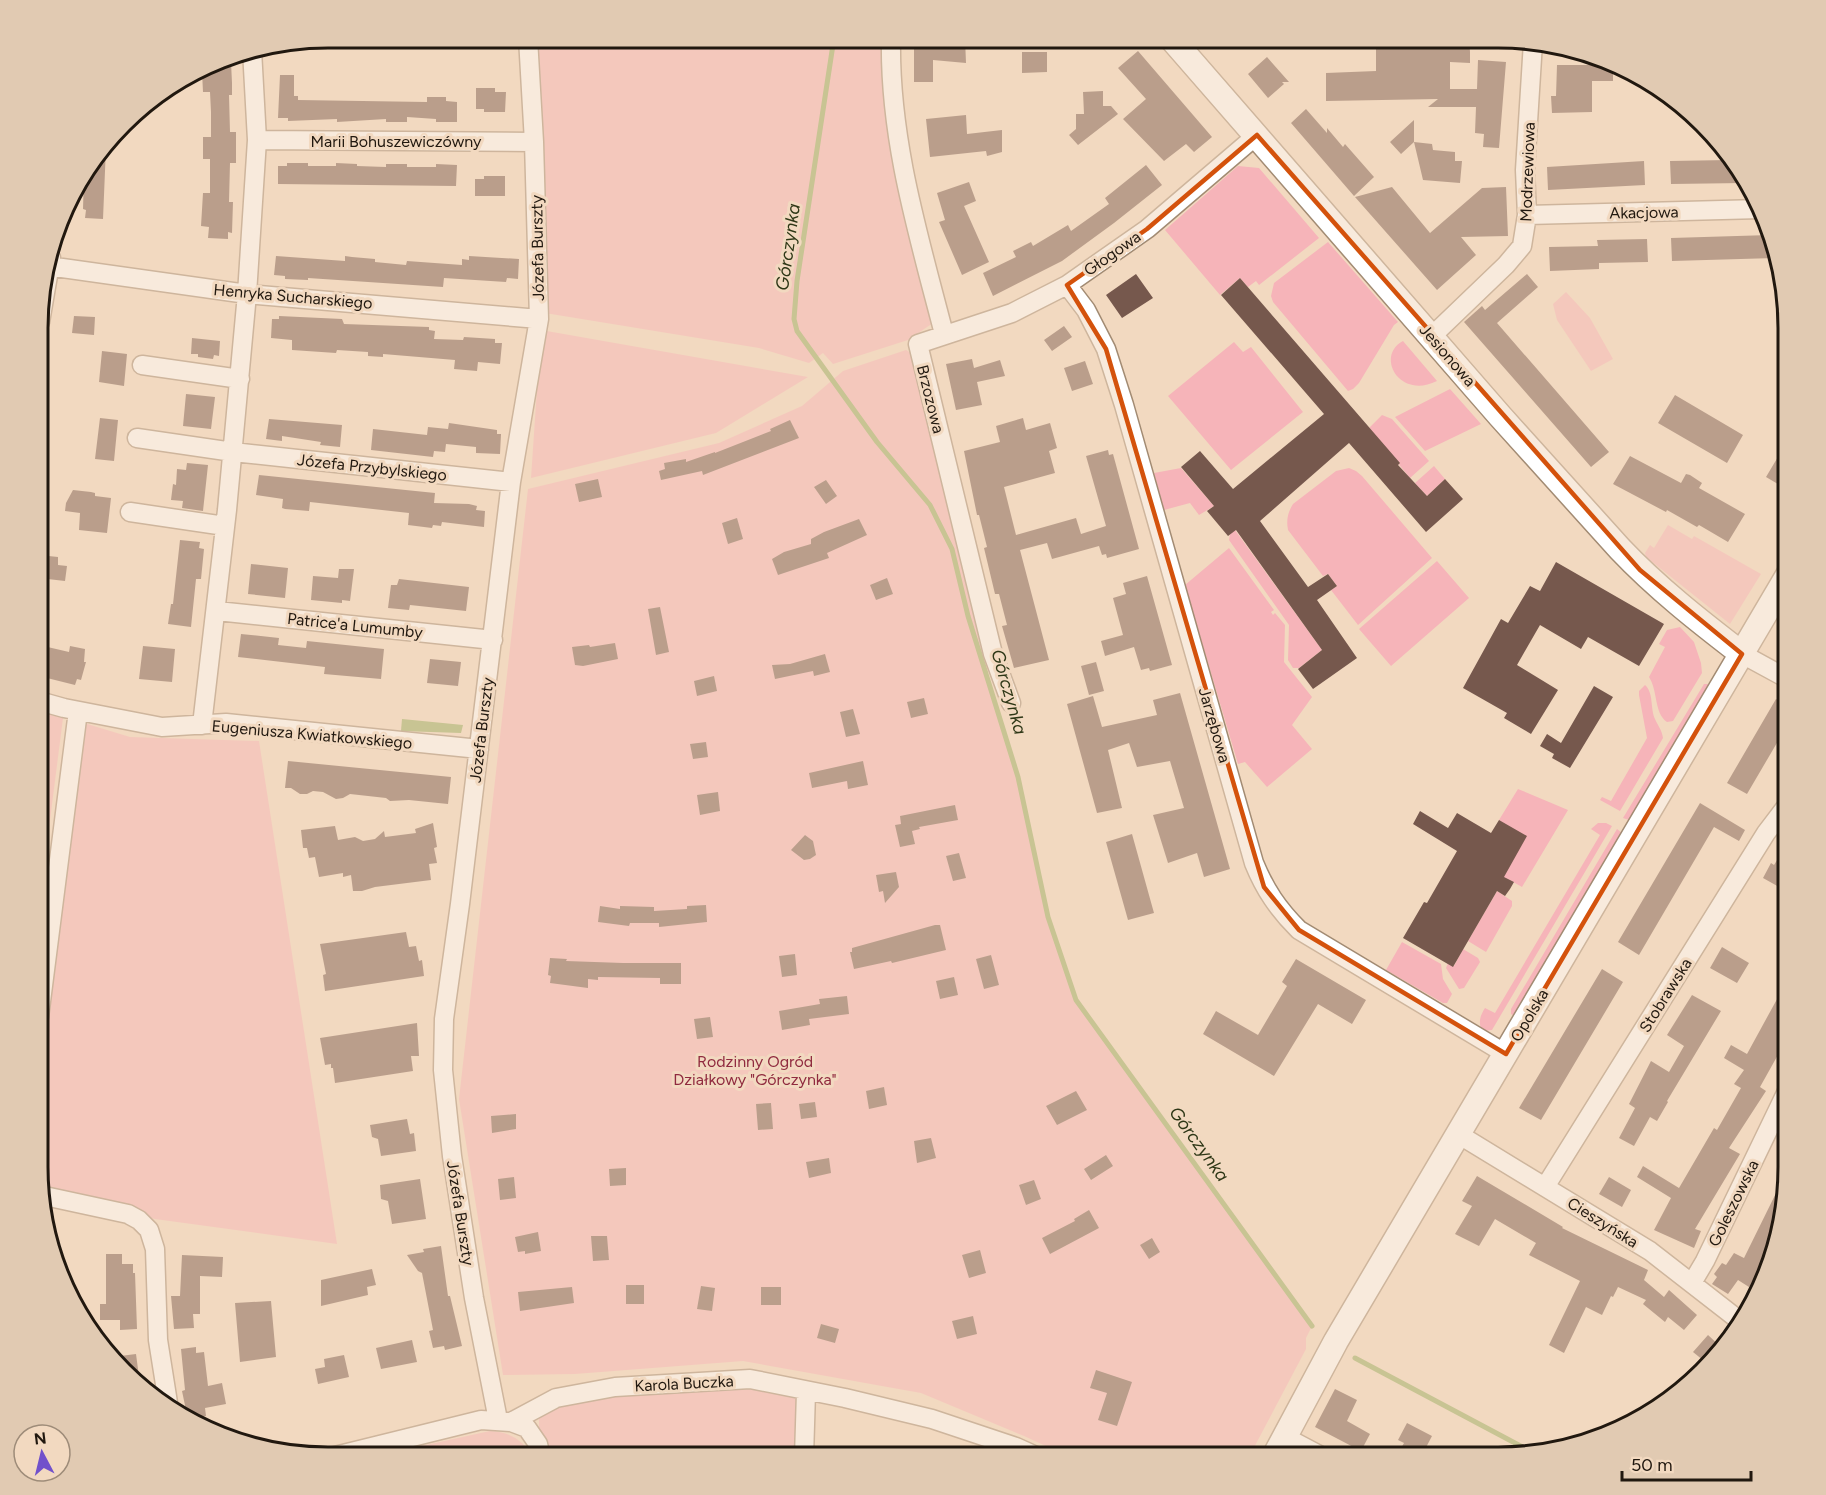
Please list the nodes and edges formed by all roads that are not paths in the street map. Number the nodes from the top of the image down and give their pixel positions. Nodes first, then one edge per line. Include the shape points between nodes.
1 (529, 48) edge
2 (891, 48) edge
3 (1180, 48) edge
4 (1533, 50) edge
5 (252, 59) edge
6 (1257, 135) junction
7 (257, 140) junction
8 (534, 142) junction
9 (1751, 209) edge
10 (1527, 215) junction
11 (55, 265) edge
12 (1067, 285) junction
13 (247, 294) junction
14 (539, 319) junction
15 (944, 334) junction
16 (1432, 336) junction
17 (142, 365) dead end
18 (240, 379) junction
19 (137, 438) dead end
20 (233, 452) junction
21 (511, 482) junction
22 (130, 512) dead end
23 (225, 526) junction
24 (1778, 592) edge
25 (216, 611) junction
26 (492, 640) junction
27 (1742, 654) junction
28 (1778, 674) edge
29 (48, 703) edge
30 (1011, 703) dead end
31 (78, 711) junction
32 (202, 725) junction
33 (479, 749) junction
34 (1778, 817) edge
35 (48, 867) edge
36 (1506, 1054) junction
37 (1778, 1110) edge
38 (1458, 1134) junction
39 (1545, 1187) junction
40 (50, 1197) edge
41 (1692, 1283) junction
42 (1735, 1317) edge
43 (806, 1392) junction
44 (167, 1396) edge
45 (505, 1421) junction
46 (373, 1447) edge
47 (539, 1447) edge
48 (804, 1447) edge
49 (1002, 1447) edge
50 (1279, 1447) edge

1 - 8 street, Józefa Burszty
2 - 15 street via 892,98 901,157
3 - 6 street, Jesionowa
4 - 10 street, Modrzewiowa via 1525,170
5 - 7 street
6 - 12 street, Głogowa via 1147,229
6 - 16 street, Jesionowa
7 - 8 street, Marii Bohuszewiczówny
7 - 13 street
8 - 14 street, Józefa Burszty
9 - 10 street, Akacjowa
10 - 16 street, Modrzewiowa via 1522,246
11 - 13 street, Henryka Sucharskiego
12 - 15 street, Głogowa via 1012,313
12 - 36 street, Jarzębowa via 1086,310 1106,349 1264,887 1299,930
13 - 14 street, Henryka Sucharskiego
13 - 18 street
14 - 21 street, Józefa Burszty
15 - 30 street, Brzozowa via 918,345 993,654
16 - 27 street, Jesionowa via 1640,570 1682,609
17 - 18 street
18 - 20 street
19 - 20 street, Józefa Przybylskiego
20 - 21 street, Józefa Przybylskiego
20 - 23 street
21 - 26 street, Józefa Burszty
22 - 23 street
23 - 25 street
24 - 27 street, Opolska
25 - 26 street, Patrice'a Lumumby
25 - 32 street
26 - 33 street, Józefa Burszty
27 - 28 street
27 - 36 street, Opolska
29 - 31 street, Eugeniusza Kwiatkowskiego
31 - 32 street, Eugeniusza Kwiatkowskiego via 162,727
31 - 35 street
32 - 33 street, Eugeniusza Kwiatkowskiego via 226,723
33 - 45 street, Józefa Burszty via 444,1019 443,1070 472,1286
34 - 39 street, Stobrawska
36 - 38 street, Opolska
37 - 41 street, Goleszowska
38 - 39 street, Cieszyńska
38 - 50 street, Opolska via 1336,1341
39 - 41 street, Cieszyńska via 1650,1251
40 - 44 street via 128,1214 149,1230 155,1249 158,1340
41 - 42 street, Cieszyńska
43 - 45 street, Karola Buczka via 750,1379 615,1387 556,1398
43 - 48 street
43 - 49 street, Karola Buczka via 932,1419
45 - 46 street, Karola Buczka via 481,1420
45 - 47 street via 527,1428

